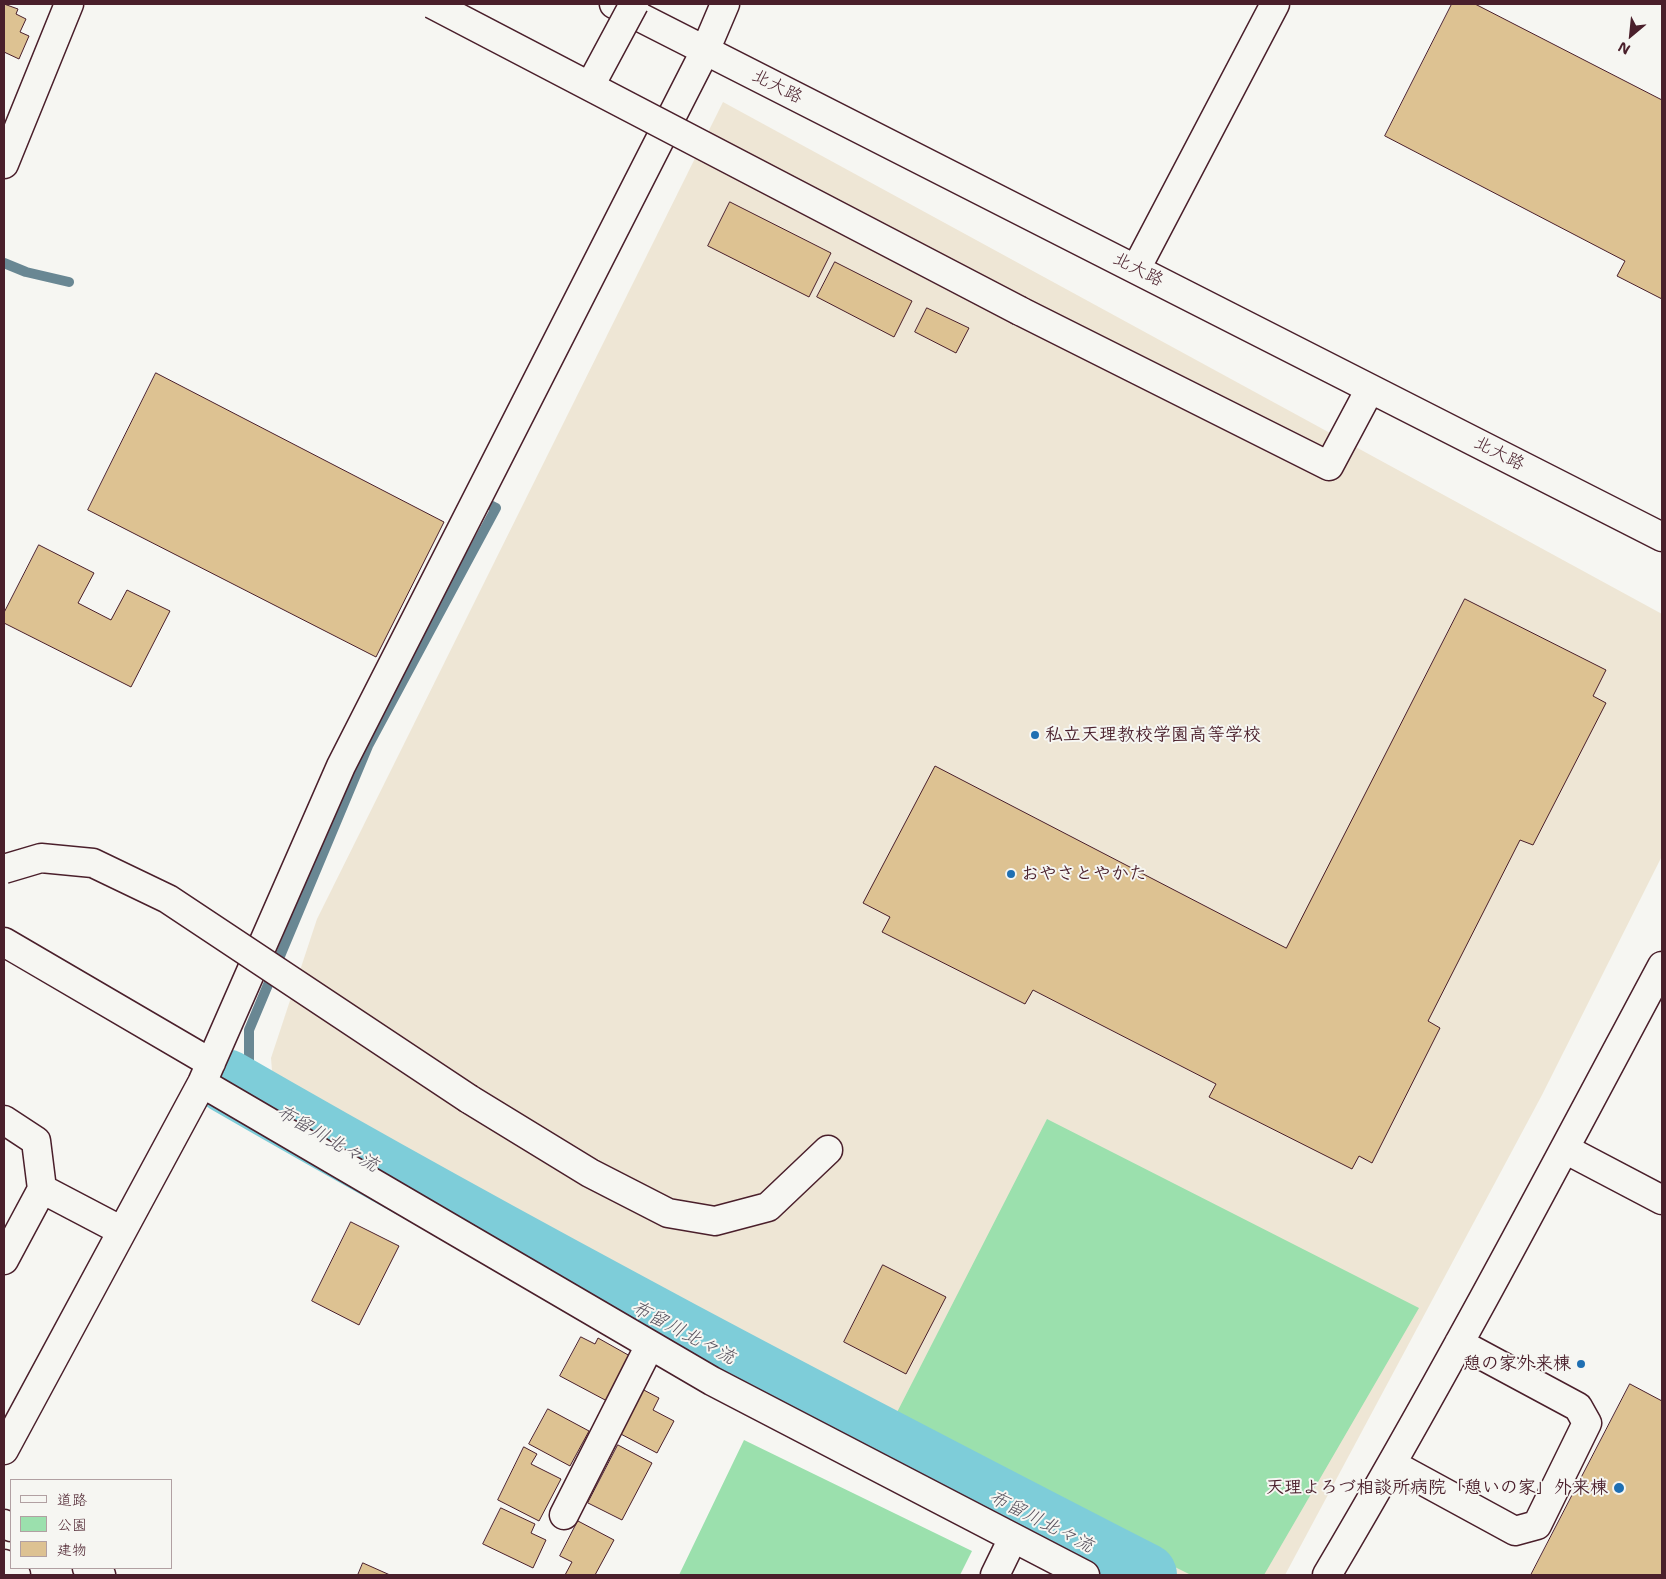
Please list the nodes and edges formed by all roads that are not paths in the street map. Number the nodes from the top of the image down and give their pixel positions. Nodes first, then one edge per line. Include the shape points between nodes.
1 (70, 4) edge
2 (432, 4) edge
3 (614, 4) edge
4 (634, 4) edge
5 (726, 4) edge
6 (1276, 4) edge
7 (705, 51) junction
8 (590, 86) junction
9 (4, 164) edge
10 (1136, 269) junction
11 (1370, 388) junction
12 (1662, 537) edge
13 (4, 869) edge
14 (4, 942) edge
15 (1662, 966) edge
16 (1652, 1010) edge
17 (206, 1073) junction
18 (4, 1120) edge
19 (1565, 1149) junction
20 (828, 1150) dead end
21 (42, 1189) junction
22 (1662, 1200) edge
23 (122, 1231) junction
24 (4, 1260) edge
25 (1459, 1343) junction
26 (650, 1345) junction
27 (4, 1450) edge
28 (1392, 1464) junction
29 (564, 1515) dead end
30 (1013, 1538) junction
31 (4, 1564) edge
32 (89, 1569) edge
33 (16, 1575) edge
34 (101, 1575) edge
35 (994, 1575) edge
36 (1085, 1575) edge
37 (1326, 1575) edge

1 - 9 street
2 - 8 street, bridge
3 - 7 street, 北大路
4 - 8 street, bridge
5 - 7 street
6 - 10 street
7 - 10 street, 北大路
7 - 17 street via 341,766
8 - 11 street, bridge via 1020,311 1329,466
10 - 11 street, 北大路
11 - 12 street, 北大路
13 - 20 street, bridge via 41,858 93,863 168,899 469,1099 590,1173 668,1212 715,1221 768,1207
14 - 17 street
15 - 16 street
16 - 19 street
17 - 23 street
17 - 26 street
18 - 21 street via 36,1141
19 - 22 street
19 - 25 street
21 - 23 street
21 - 24 street
23 - 27 street
25 - 28 street
25 - 28 street via 1578,1406 1587,1423 1537,1524 1515,1531
26 - 29 street
26 - 30 street via 712,1381
28 - 37 street
30 - 35 street
30 - 36 street
31 - 33 street
32 - 34 street

